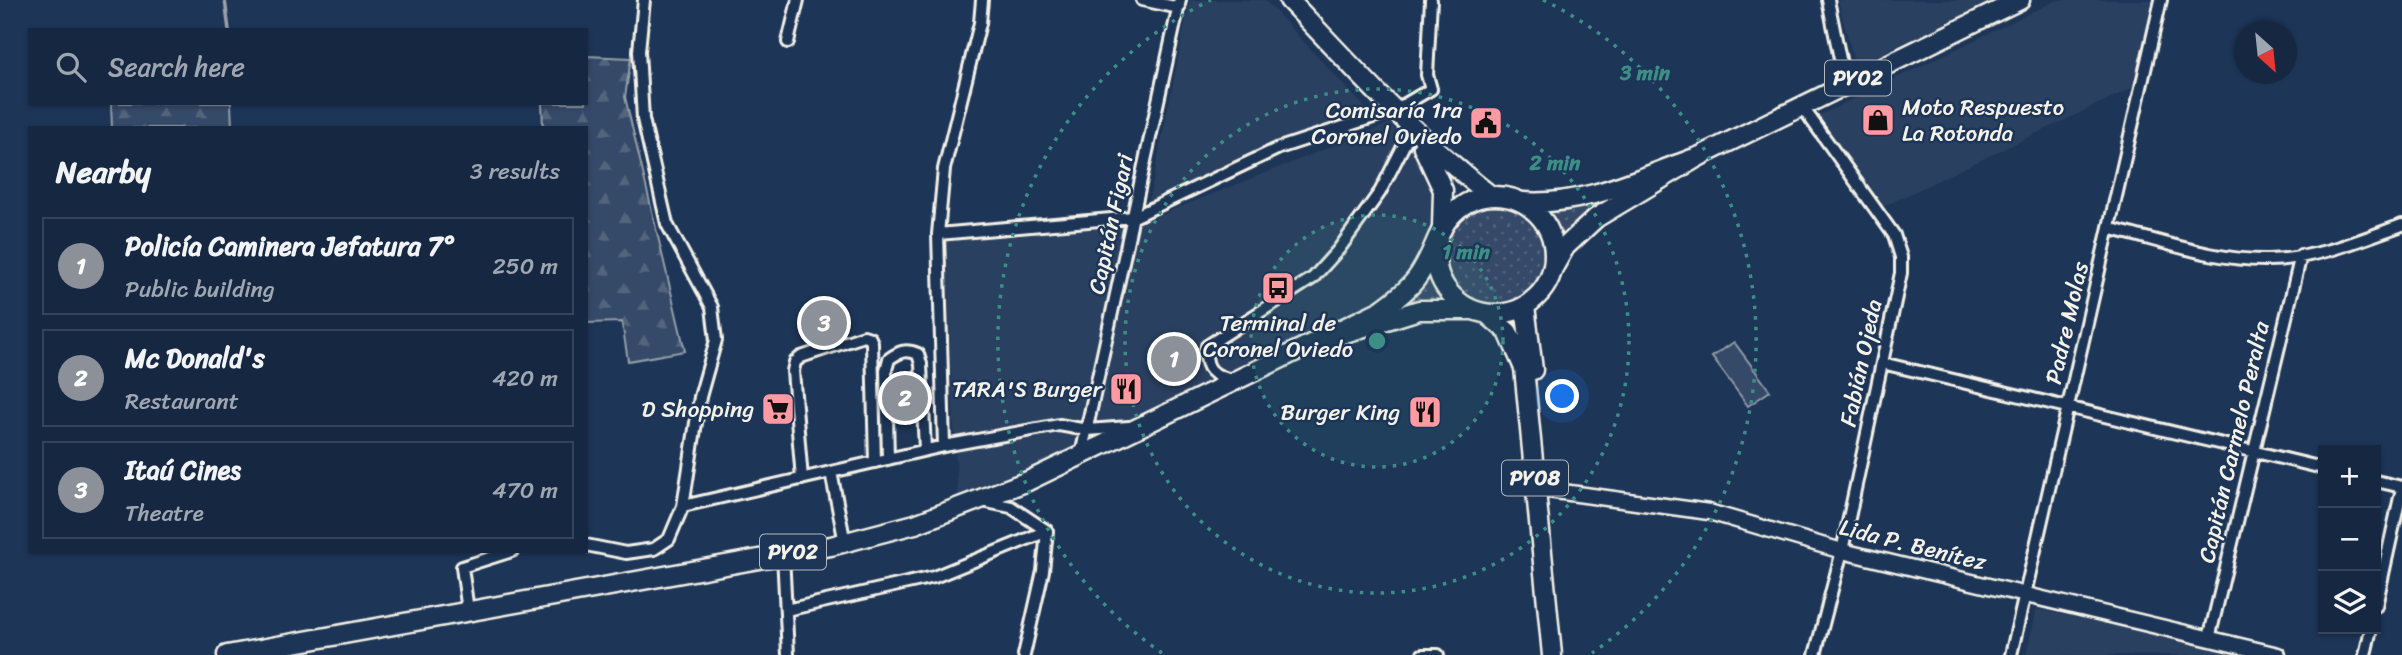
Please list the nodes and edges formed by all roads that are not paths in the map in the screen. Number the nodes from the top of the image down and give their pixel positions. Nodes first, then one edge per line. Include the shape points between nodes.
1 (644, 0) edge
2 (798, 0) edge
3 (982, 0) edge
4 (1142, 0) edge
5 (1289, 0) edge
6 (1431, 0) edge
7 (1828, 0) edge
8 (2020, 0) edge
9 (2161, 0) edge
10 (1179, 4) edge
11 (788, 42) dead end
12 (1850, 82) junction
13 (1801, 105) junction
14 (1395, 110) junction
15 (1412, 129) junction
16 (1698, 157) junction
17 (1490, 195) junction
18 (1522, 202) junction
19 (1134, 217) junction
20 (2402, 225) edge
21 (2111, 229) junction
22 (1440, 232) junction
23 (938, 234) junction
24 (2301, 256) junction
25 (1552, 270) junction
26 (1525, 306) junction
27 (1480, 312) junction
28 (1326, 339) junction
29 (1882, 363) junction
30 (1234, 380) junction
31 (2068, 406) junction
32 (1140, 427) junction
33 (1087, 430) junction
34 (944, 446) junction
35 (926, 450) junction
36 (2254, 451) junction
37 (1080, 456) junction
38 (888, 459) junction
39 (875, 462) junction
40 (2318, 467) edge
41 (831, 472) junction
42 (802, 478) junction
43 (2381, 482) edge
44 (2402, 488) edge
45 (1542, 491) junction
46 (982, 501) junction
47 (683, 506) junction
48 (1047, 531) junction
49 (845, 542) junction
50 (588, 545) edge
51 (1842, 551) junction
52 (506, 553) edge
53 (783, 554) junction
54 (2381, 583) edge
55 (2026, 596) junction
56 (786, 610) junction
57 (468, 611) junction
58 (2370, 634) edge
59 (2209, 639) junction
60 (227, 655) edge
61 (788, 655) edge
62 (1024, 655) edge
63 (1422, 655) edge
64 (1438, 655) edge
65 (1552, 655) edge
66 (1563, 655) edge
67 (1815, 655) edge
68 (2011, 655) edge
69 (2277, 655) edge
70 (2365, 655) edge

1 - 47 street via 639,51 643,119 667,224 712,307 716,340 700,397
2 - 11 street
3 - 23 street via 944,169
4 - 10 street
5 - 14 main road
6 - 14 street via 1427,75 1431,89
7 - 12 street via 1841,64
8 - 12 main road, PY02
9 - 21 street, Padre Molas
10 - 19 street, Capitán Figari
12 - 13 main road, PY02
13 - 16 main road, PY02
13 - 29 street, Fabián Ojeda via 1894,235 1901,257
14 - 15 main road
14 - 19 street via 1279,148
15 - 17 main road
15 - 22 main road via 1443,190
15 - 30 street via 1380,192 1312,278 1207,346 1209,370 1219,378
16 - 18 main road, PY02 via 1574,201
16 - 25 main road, PY02 via 1596,218 1566,247
17 - 18 main road, PY02
17 - 22 main road, PY02 via 1458,208
18 - 25 main road via 1541,217 1552,238
19 - 23 street
19 - 33 street, Capitán Figari
20 - 24 street
21 - 24 street via 2230,258 2270,261
21 - 31 street, Padre Molas
22 - 27 main road via 1435,254 1438,272 1452,295
22 - 28 main road, PY02 via 1424,272 1405,293
23 - 34 street
24 - 36 street, Capitán Carmelo Peralta
25 - 26 main road, PY02 via 1542,290
26 - 27 main road, PY02 via 1500,314
26 - 45 main road, PY08
27 - 28 main road, PY02 via 1419,310
27 - 45 main road, PY08 via 1507,332 1524,368
28 - 30 main road, PY02
29 - 31 street
29 - 51 street, Fabián Ojeda
30 - 32 main road, PY02
31 - 36 street
31 - 55 street, Padre Molas
32 - 33 street
32 - 37 main road, PY02
33 - 34 street via 1059,425
33 - 37 street, Capitán Figari
34 - 35 street
35 - 38 street
35 - 38 street via 921,364 918,354 898,352 889,359 886,370
36 - 40 street
36 - 59 street, Capitán Carmelo Peralta
37 - 46 main road, PY02
38 - 39 street
39 - 41 street
39 - 42 street via 872,342 864,336 795,362
41 - 42 street
41 - 49 street
42 - 47 street
43 - 44 street
44 - 54 street
45 - 51 street, Lida P. Benítez via 1709,512
45 - 65 main road, PY08
45 - 66 main road, PY08
46 - 48 street via 1011,507
46 - 49 main road, PY02
47 - 50 street via 669,539 654,549 626,553
48 - 56 street via 934,577
48 - 62 street
49 - 53 main road, PY02
51 - 55 street, Lida P. Benítez
51 - 67 street, Fabián Ojeda
52 - 57 street via 462,567
53 - 56 street
53 - 57 main road, PY02
55 - 59 street, Lida P. Benítez
55 - 68 street, Padre Molas
56 - 61 street
57 - 60 main road, PY02
58 - 70 street
59 - 69 street, Lida P. Benítez
63 - 64 street

